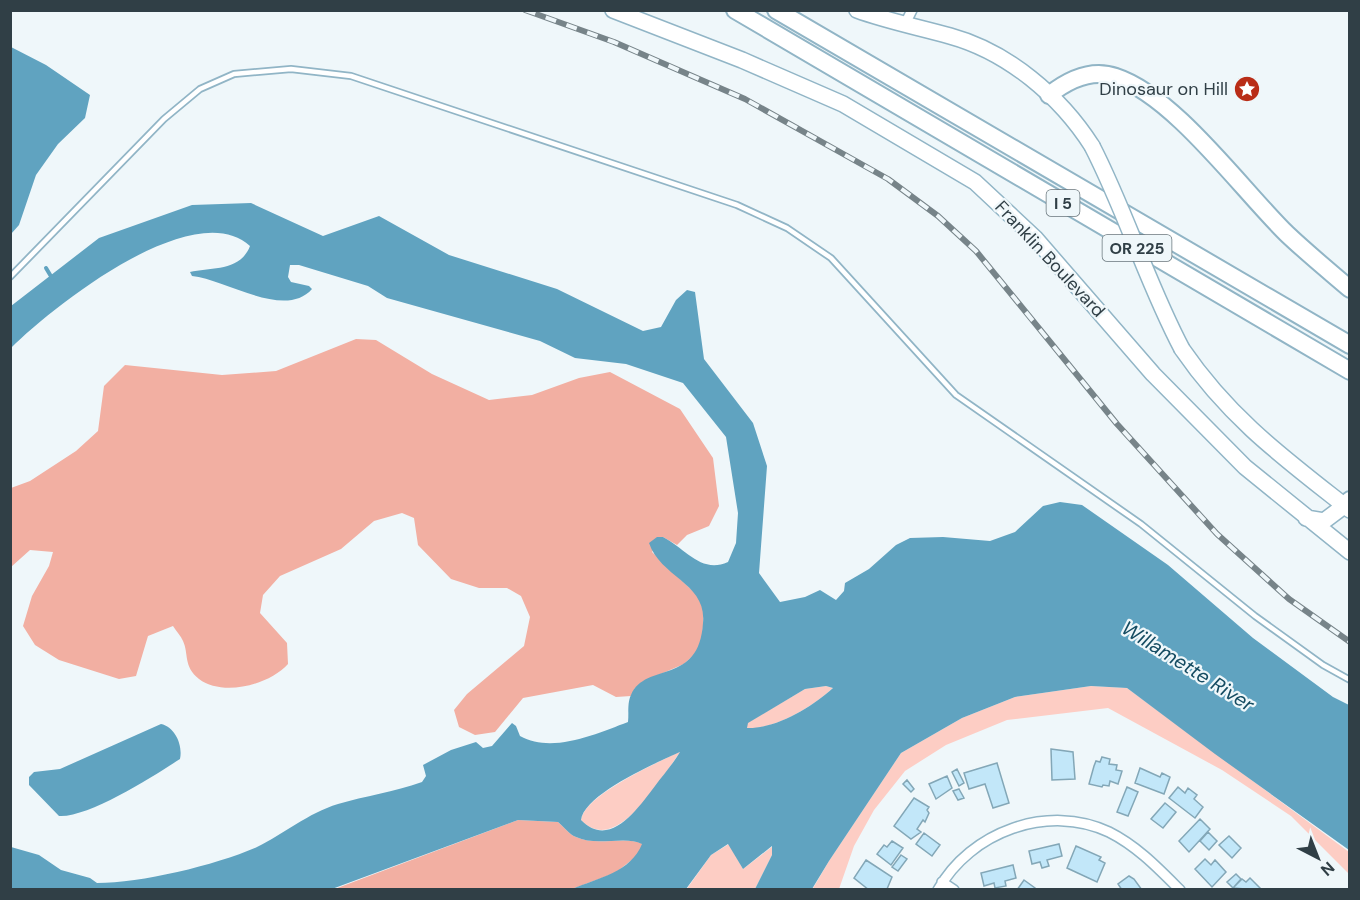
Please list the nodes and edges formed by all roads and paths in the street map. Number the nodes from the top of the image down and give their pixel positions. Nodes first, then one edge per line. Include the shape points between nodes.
1 (613, 10) edge
2 (735, 10) edge
3 (776, 10) edge
4 (857, 10) edge
5 (912, 10) edge
6 (904, 26) junction
7 (1049, 95) junction
8 (10, 277) edge
9 (1350, 288) edge
10 (1350, 345) edge
11 (1350, 371) edge
12 (1348, 505) edge
13 (1306, 518) junction
14 (1350, 552) edge
15 (1350, 680) edge
16 (940, 886) edge
17 (954, 890) edge
18 (1180, 890) edge

1 - 13 main road, Franklin Boulevard via 843,104 975,182 1035,238 1170,391 1245,467
2 - 11 highway, I 5
3 - 10 highway, I 5
4 - 6 main road, OR 225
5 - 6 street
6 - 7 main road, OR 225 via 952,36 986,51 1022,71
7 - 9 highway via 1066,81 1088,75 1115,76 1141,89 1166,107 1288,235
7 - 12 main road, OR 225, bridge via 1076,121 1092,146 1182,349 1223,403 1268,446
8 - 15 lane via 164,119 200,89 234,74 291,69 351,76 737,205 787,228 831,258 956,395 1142,524 1255,616
12 - 13 main road via 1331,518
13 - 14 main road, Franklin Boulevard
16 - 17 street
16 - 18 street via 960,858 987,838 1016,826 1048,821 1080,823 1107,831 1134,846

